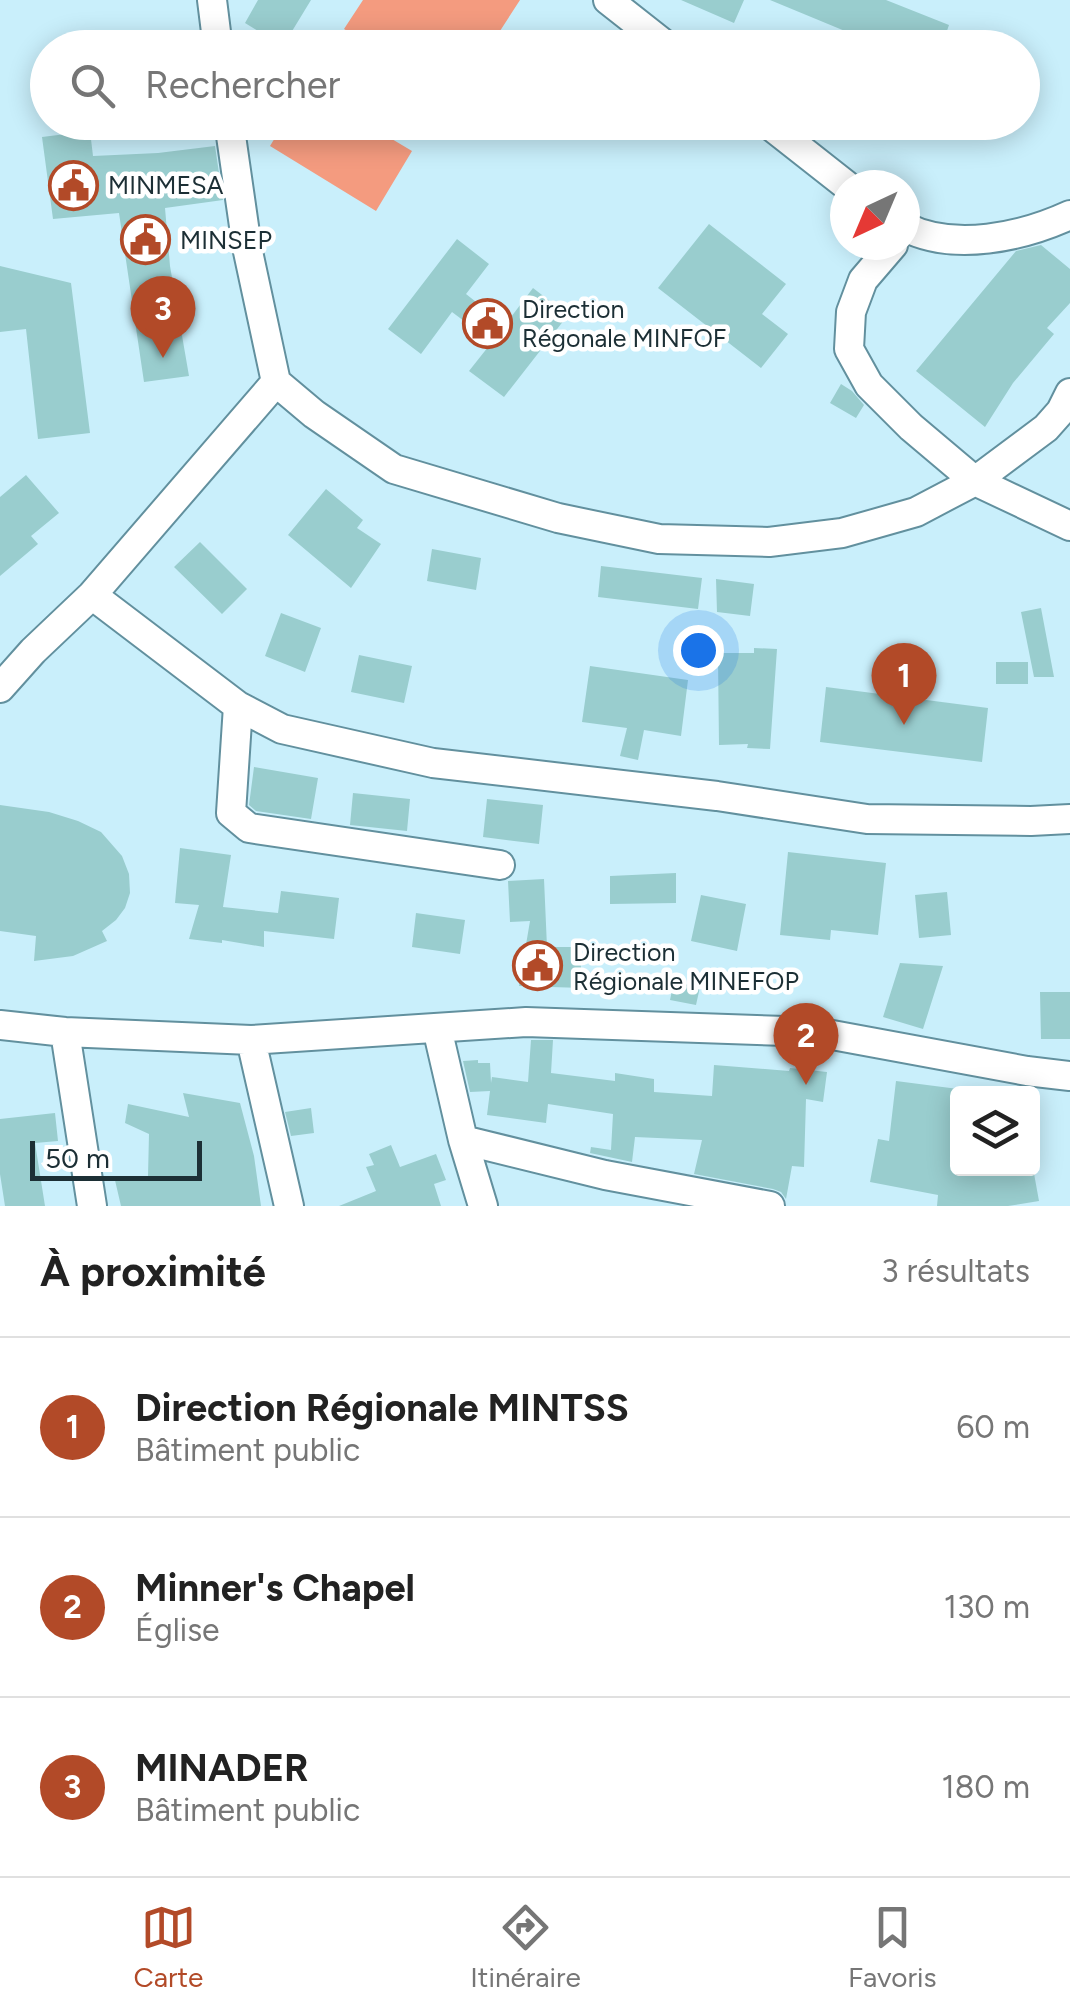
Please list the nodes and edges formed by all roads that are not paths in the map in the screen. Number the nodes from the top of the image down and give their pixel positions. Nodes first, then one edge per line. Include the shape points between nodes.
1 (212, 0) edge
2 (608, 0) edge
3 (216, 30) edge
4 (646, 30) edge
5 (232, 140) edge
6 (789, 140) edge
7 (830, 172) edge
8 (1070, 214) edge
9 (920, 236) edge
10 (880, 260) edge
11 (276, 382) junction
12 (1070, 392) edge
13 (975, 480) junction
14 (1070, 526) edge
15 (92, 594) junction
16 (0, 688) edge
17 (238, 706) junction
18 (1070, 818) edge
19 (500, 866) dead end
20 (0, 1025) edge
21 (437, 1028) junction
22 (65, 1032) junction
23 (250, 1040) junction
24 (1070, 1076) edge
25 (464, 1140) junction
26 (92, 1206) edge
27 (290, 1206) edge
28 (483, 1206) edge
29 (770, 1206) edge

1 - 3 street
2 - 4 street
5 - 11 street
6 - 7 street
8 - 9 street via 968,240
10 - 13 street via 863,280 851,312 850,348 869,385
11 - 13 street via 394,469 659,540 769,542 842,533 916,512
11 - 15 street
12 - 13 street via 1046,428
13 - 14 street
15 - 16 street
15 - 17 street
17 - 18 street via 282,729 433,763 868,820
17 - 19 street via 231,813 249,828
20 - 22 street
21 - 23 street
21 - 24 street via 526,1022 816,1032
21 - 25 street
22 - 23 street
22 - 26 street
23 - 27 street
25 - 28 street
25 - 29 street

